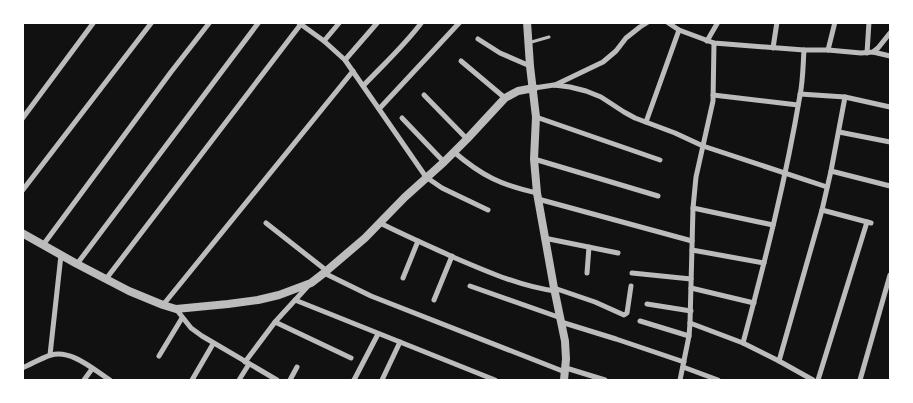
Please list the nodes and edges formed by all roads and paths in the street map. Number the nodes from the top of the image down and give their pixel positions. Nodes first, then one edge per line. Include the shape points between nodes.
1 (94, 22) edge
2 (152, 22) edge
3 (210, 22) edge
4 (259, 22) edge
5 (340, 22) edge
6 (378, 22) edge
7 (422, 22) edge
8 (460, 22) edge
9 (527, 22) edge
10 (648, 22) edge
11 (667, 22) edge
12 (718, 22) edge
13 (777, 22) edge
14 (835, 22) edge
15 (869, 22) edge
16 (300, 23) edge
17 (679, 30) junction
18 (890, 33) edge
19 (549, 37) dead end
20 (478, 39) dead end
21 (707, 41) junction
22 (324, 42) junction
23 (528, 43) junction
24 (714, 43) junction
25 (773, 48) junction
26 (804, 50) junction
27 (828, 50) junction
28 (870, 53) junction
29 (890, 56) edge
30 (345, 60) junction
31 (461, 61) dead end
32 (530, 66) junction
33 (353, 71) junction
34 (554, 85) junction
35 (362, 86) junction
36 (534, 88) junction
37 (800, 94) junction
38 (424, 95) dead end
39 (713, 95) junction
40 (845, 97) junction
41 (505, 98) junction
42 (798, 105) junction
43 (890, 107) edge
44 (379, 109) junction
45 (536, 117) junction
46 (402, 118) dead end
47 (22, 119) edge
48 (646, 122) junction
49 (839, 132) junction
50 (467, 139) junction
51 (890, 142) edge
52 (703, 146) junction
53 (454, 152) junction
54 (534, 159) junction
55 (660, 160) dead end
56 (444, 162) junction
57 (831, 171) junction
58 (786, 172) junction
59 (426, 177) junction
60 (890, 186) edge
61 (827, 187) junction
62 (22, 191) edge
63 (537, 196) junction
64 (658, 196) dead end
65 (693, 208) junction
66 (488, 210) dead end
67 (822, 210) junction
68 (266, 223) dead end
69 (380, 223) junction
70 (773, 226) junction
71 (22, 233) edge
72 (544, 238) junction
73 (692, 241) junction
74 (418, 242) junction
75 (43, 245) junction
76 (589, 247) junction
77 (692, 250) junction
78 (618, 253) dead end
79 (61, 255) junction
80 (452, 256) junction
81 (764, 263) junction
82 (78, 264) junction
83 (325, 272) junction
84 (587, 273) dead end
85 (632, 273) dead end
86 (890, 275) edge
87 (403, 278) dead end
88 (106, 279) junction
89 (691, 279) junction
90 (310, 283) junction
91 (470, 286) dead end
92 (631, 286) dead end
93 (691, 288) junction
94 (554, 290) junction
95 (295, 300) junction
96 (434, 300) dead end
97 (647, 304) dead end
98 (754, 304) junction
99 (163, 305) junction
100 (176, 308) junction
101 (691, 311) junction
102 (182, 318) junction
103 (561, 320) junction
104 (640, 321) dead end
105 (276, 322) junction
106 (690, 323) junction
107 (378, 334) junction
108 (689, 336) junction
109 (400, 342) junction
110 (743, 343) junction
111 (213, 344) junction
112 (50, 355) junction
113 (159, 356) dead end
114 (351, 358) dead end
115 (779, 361) junction
116 (247, 363) junction
117 (684, 365) junction
118 (22, 368) edge
119 (297, 368) dead end
120 (92, 369) junction
121 (565, 370) junction
122 (84, 380) edge
123 (110, 380) edge
124 (192, 380) edge
125 (239, 380) edge
126 (277, 380) edge
127 (290, 380) edge
128 (354, 380) edge
129 (382, 380) edge
130 (495, 380) edge
131 (564, 380) edge
132 (605, 380) edge
133 (680, 380) edge
134 (718, 380) edge
135 (813, 380) edge
136 (818, 380) edge
137 (860, 380) edge

1 - 47 street
2 - 62 street
3 - 75 street
4 - 82 street
5 - 22 street
6 - 30 street
7 - 35 street
8 - 44 street
9 - 23 street
10 - 34 street via 626,38 603,62
11 - 17 street
12 - 21 street
13 - 25 street
14 - 27 street
15 - 28 street
16 - 22 street
16 - 88 street
17 - 21 street
17 - 48 street
18 - 28 street
19 - 23 lane
20 - 32 street
21 - 24 street
22 - 30 street
23 - 32 street
24 - 25 street
24 - 39 street
25 - 26 street
26 - 27 street
26 - 37 street
27 - 28 street
28 - 29 street
30 - 33 street
31 - 41 street
32 - 36 street
33 - 35 street
33 - 99 street
34 - 36 street
34 - 48 street via 602,97
35 - 44 street
36 - 41 street
36 - 45 street
37 - 40 street
37 - 42 street
38 - 50 street
39 - 42 street
39 - 52 street
40 - 43 street
40 - 49 street
41 - 50 street
42 - 58 street
44 - 59 street
45 - 54 street
45 - 55 street
46 - 56 street
48 - 52 street
49 - 51 street
49 - 57 street
50 - 53 street
52 - 58 street
52 - 65 street
53 - 56 street
53 - 63 street via 492,179
54 - 63 street
54 - 64 street
56 - 59 street
57 - 60 street
57 - 61 street
58 - 61 street
58 - 70 street
59 - 66 street
59 - 69 street
61 - 67 street
63 - 72 street
63 - 73 street
65 - 70 street
65 - 73 street
67 - 115 street
67 - 136 street via 869,223
68 - 83 street
69 - 74 street
69 - 83 street
70 - 81 street
71 - 75 street
72 - 76 street
72 - 94 street
73 - 77 street
74 - 80 street
74 - 87 street
75 - 79 street
76 - 78 street
76 - 84 street
77 - 81 street
77 - 89 street
79 - 82 street
79 - 112 street
80 - 94 street via 508,279
80 - 96 street
81 - 98 street
82 - 88 street
83 - 90 street
83 - 121 street via 371,296
85 - 89 street
86 - 137 street
88 - 99 street
89 - 93 street
90 - 95 street
90 - 100 street via 258,300
91 - 103 street
92 - 94 street via 624,315
93 - 98 street
93 - 101 street
94 - 103 street
95 - 105 street
95 - 107 street
97 - 101 street
98 - 110 street
99 - 100 street
100 - 102 street
101 - 106 street
102 - 111 street
102 - 113 street
103 - 117 street
103 - 121 street via 566,350
104 - 108 street
105 - 114 street
105 - 116 street
106 - 108 street
106 - 110 street
107 - 109 street
107 - 128 street
108 - 117 street
109 - 129 street
109 - 130 street
110 - 115 street
111 - 116 street
111 - 124 street
112 - 118 street
112 - 120 street via 73,357
115 - 135 street
116 - 125 street
116 - 126 street
117 - 133 street
117 - 134 street
119 - 127 street
120 - 122 street
120 - 123 street
121 - 131 street
121 - 132 street

